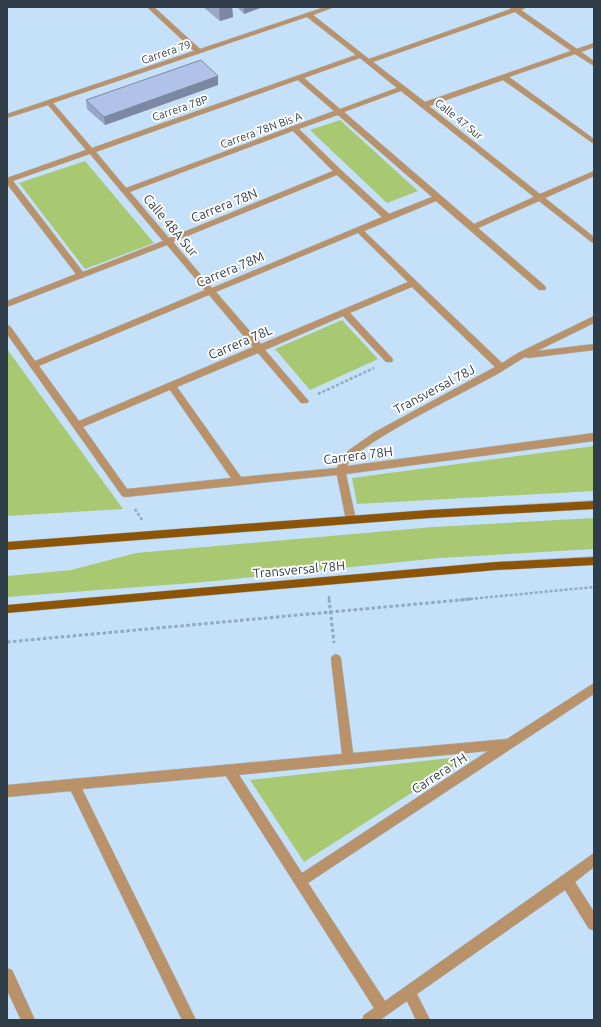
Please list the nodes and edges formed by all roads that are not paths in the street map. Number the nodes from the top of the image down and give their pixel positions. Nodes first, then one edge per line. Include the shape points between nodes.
1 (150, 7) edge
2 (332, 7) edge
3 (524, 7) edge
4 (514, 8) edge
5 (308, 15) junction
6 (594, 45) edge
7 (576, 51) junction
8 (200, 52) junction
9 (360, 56) junction
10 (368, 62) junction
11 (594, 64) edge
12 (504, 77) junction
13 (299, 78) junction
14 (403, 88) junction
15 (49, 102) junction
16 (424, 105) junction
17 (339, 112) junction
18 (7, 116) edge
19 (295, 129) junction
20 (594, 142) edge
21 (91, 151) junction
22 (338, 172) junction
23 (594, 173) edge
24 (8, 181) edge
25 (125, 191) junction
26 (438, 197) junction
27 (540, 198) junction
28 (388, 218) junction
29 (472, 228) junction
30 (359, 230) junction
31 (594, 241) edge
32 (167, 242) junction
33 (81, 275) junction
34 (414, 283) junction
35 (542, 288) dead end
36 (210, 291) junction
37 (7, 304) edge
38 (344, 312) junction
39 (594, 319) edge
40 (7, 328) edge
41 (594, 347) edge
42 (259, 348) junction
43 (522, 355) junction
44 (389, 360) road end
45 (33, 365) junction
46 (501, 368) junction
47 (171, 385) junction
48 (304, 401) road end
49 (76, 426) junction
50 (594, 437) edge
51 (341, 471) junction
52 (238, 481) junction
53 (594, 505) edge
54 (351, 520) junction
55 (7, 546) edge
56 (594, 561) edge
57 (7, 609) edge
58 (336, 659) road end
59 (594, 688) edge
60 (509, 744) junction
61 (348, 759) junction
62 (229, 770) junction
63 (74, 785) junction
64 (7, 791) edge
65 (594, 859) edge
66 (300, 881) junction
67 (567, 881) junction
68 (594, 924) edge
69 (7, 975) edge
70 (409, 991) junction
71 (383, 1010) junction
72 (28, 1020) edge
73 (189, 1020) edge
74 (369, 1020) edge
75 (423, 1020) edge

1 - 8 street
2 - 5 street, Carrera 79
3 - 4 street
4 - 7 street
4 - 10 street
5 - 8 street, Carrera 79
5 - 9 street, Calle 47 Sur
6 - 7 street
7 - 11 street
7 - 12 street
8 - 15 street, Carrera 79
9 - 10 street, Calle 47 Sur
9 - 13 street, Carrera 78P
10 - 14 street, Calle 47 Sur
12 - 16 street
12 - 20 street
13 - 17 street
13 - 21 street, Carrera 78P
14 - 16 street, Calle 47 Sur
14 - 17 street, Carrera 78N Bis A
15 - 18 street, Carrera 79
15 - 21 street, Calle 48A Sur
16 - 27 street, Calle 47 Sur
17 - 19 street, Carrera 78N Bis A
17 - 26 street
19 - 22 street
19 - 25 street, Carrera 78N Bis A
21 - 24 street, Carrera 78P
21 - 25 street, Calle 48A Sur
22 - 28 street
22 - 32 street, Carrera 78N
23 - 27 street
24 - 33 street
25 - 32 street, Calle 48A Sur
26 - 28 street, Carrera 78M
26 - 29 street
27 - 29 street
27 - 31 street, Calle 47 Sur
28 - 30 street, Carrera 78M
29 - 35 street
30 - 34 street
30 - 36 street, Carrera 78M
32 - 33 street, Carrera 78N
32 - 36 street, Calle 48A Sur
33 - 37 street, Carrera 78N
34 - 38 street, Carrera 78L
34 - 46 street
36 - 42 street, Calle 48A Sur
36 - 45 street, Carrera 78M
38 - 42 street, Carrera 78L
38 - 44 street
39 - 43 street, Transversal 78J
40 - 45 street
41 - 43 street
42 - 47 street, Carrera 78L
42 - 48 street, Calle 48A Sur
43 - 46 street, Transversal 78J
45 - 49 street
46 - 51 street, Transversal 78J via 366,442 344,462
47 - 49 street, Carrera 78L
47 - 52 street
49 - 52 street, Carrera 78H via 125,493
50 - 51 street, Carrera 78H
51 - 52 street, Carrera 78H
51 - 54 street
53 - 54 main road
54 - 55 main road
56 - 57 main road, Transversal 78H via 496,566
58 - 61 street
59 - 60 street, Carrera 7H
60 - 61 street
60 - 66 street, Carrera 7H
61 - 62 street
62 - 63 street
62 - 66 street
63 - 64 street
63 - 73 street
65 - 67 street
66 - 71 street
67 - 68 street
67 - 70 street
69 - 72 street
70 - 71 street
70 - 75 street
71 - 74 street

